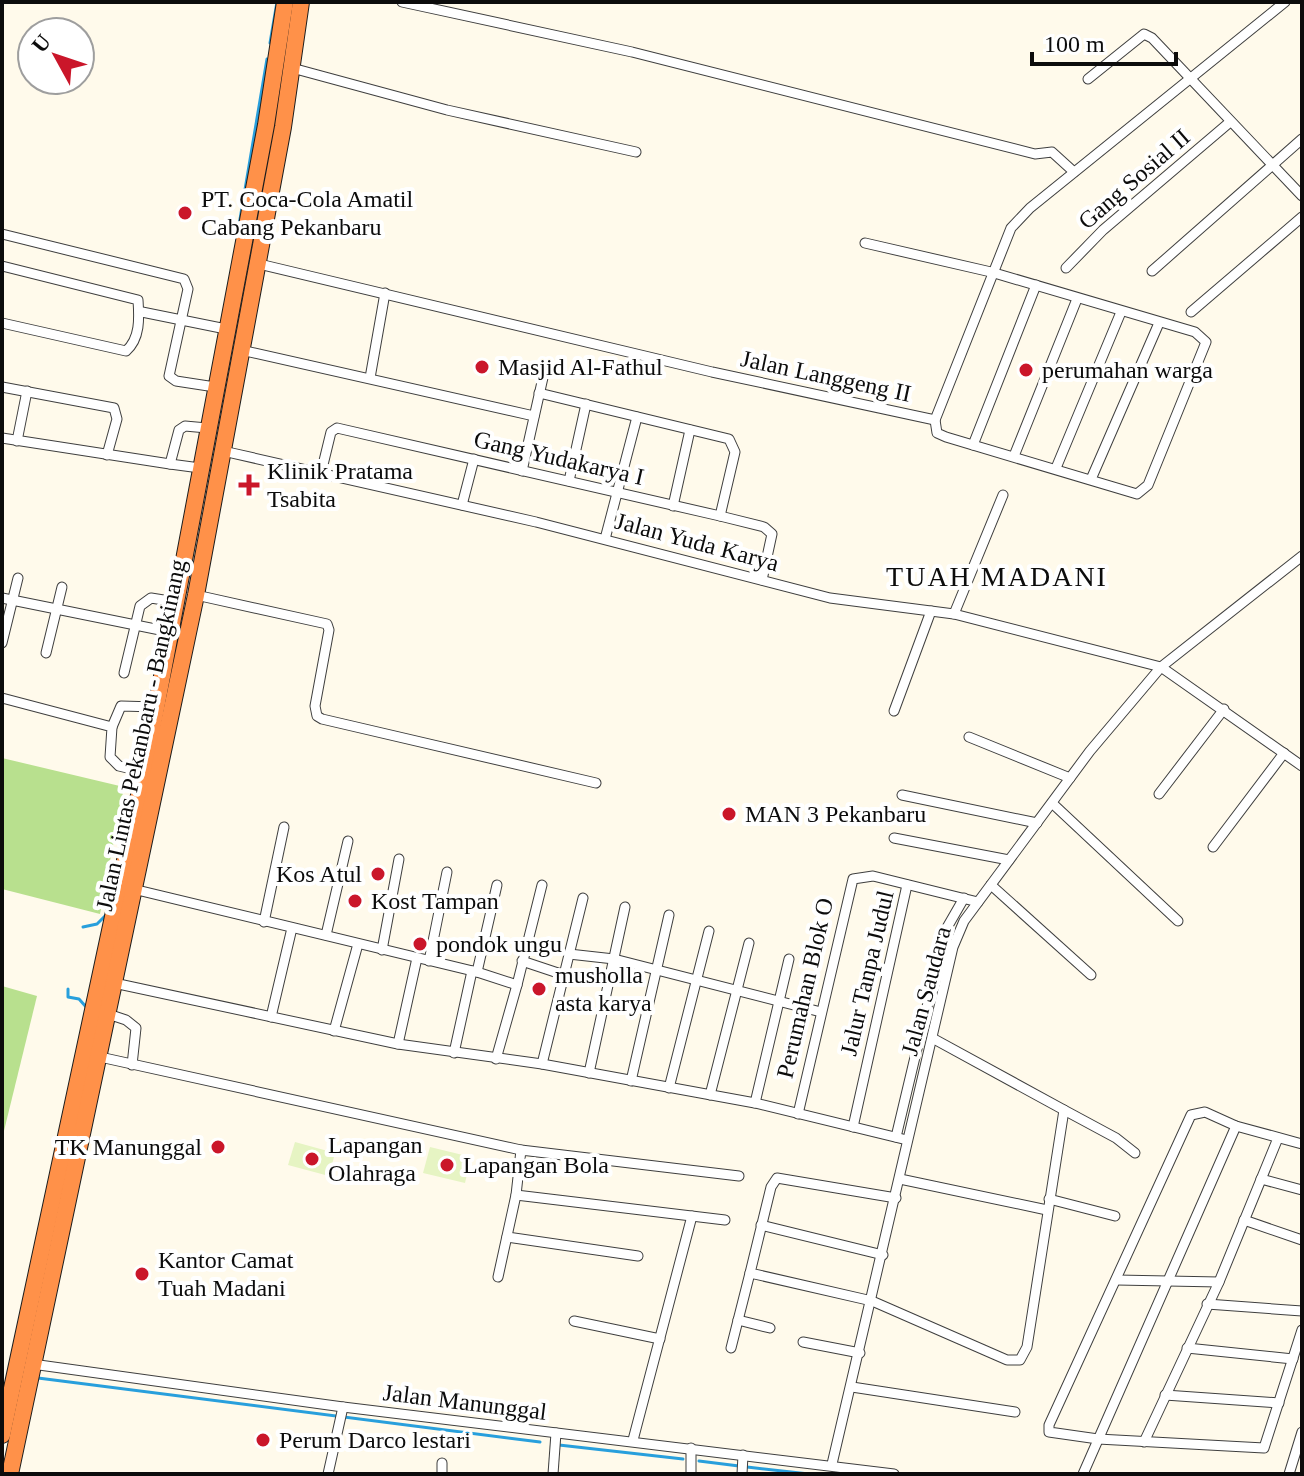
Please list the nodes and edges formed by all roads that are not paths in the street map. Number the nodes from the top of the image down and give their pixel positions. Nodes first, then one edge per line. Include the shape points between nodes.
1 (285, 2) edge
2 (301, 2) edge
3 (402, 2) edge
4 (1285, 2) edge
5 (292, 68) junction
6 (1088, 79) dead end
7 (1188, 79) junction
8 (1230, 122) junction
9 (274, 126) junction
10 (1302, 139) edge
11 (636, 152) dead end
12 (1272, 165) junction
13 (1074, 172) junction
14 (1302, 196) edge
15 (1302, 217) edge
16 (2, 234) edge
17 (865, 243) dead end
18 (255, 263) junction
19 (2, 266) edge
20 (1066, 268) dead end
21 (1152, 271) dead end
22 (991, 272) junction
23 (1036, 285) junction
24 (385, 293) junction
25 (1077, 299) junction
26 (142, 312) junction
27 (1121, 312) junction
28 (1191, 312) dead end
29 (181, 321) junction
30 (2, 323) edge
31 (1159, 323) junction
32 (226, 329) junction
33 (241, 350) junction
34 (544, 373) dead end
35 (370, 378) junction
36 (2, 387) edge
37 (215, 387) junction
38 (27, 391) junction
39 (539, 393) junction
40 (586, 404) junction
41 (534, 416) junction
42 (637, 417) junction
43 (935, 420) junction
44 (207, 428) junction
45 (690, 430) junction
46 (2, 438) edge
47 (17, 441) junction
48 (973, 445) junction
49 (223, 451) junction
50 (107, 455) junction
51 (1014, 456) junction
52 (474, 459) junction
53 (170, 464) junction
54 (200, 468) junction
55 (1056, 468) junction
56 (522, 471) junction
57 (321, 473) junction
58 (1092, 477) junction
59 (569, 481) junction
60 (618, 492) junction
61 (1003, 495) dead end
62 (462, 505) junction
63 (673, 506) junction
64 (720, 516) junction
65 (605, 539) junction
66 (1302, 556) edge
67 (18, 578) dead end
68 (762, 580) junction
69 (62, 587) dead end
70 (196, 595) junction
71 (7, 599) edge
72 (176, 602) junction
73 (56, 611) junction
74 (931, 611) junction
75 (954, 614) junction
76 (134, 626) junction
77 (170, 632) junction
78 (2, 643) edge
79 (46, 653) dead end
80 (1161, 667) junction
81 (124, 673) dead end
82 (2, 698) edge
83 (156, 707) junction
84 (1224, 709) junction
85 (894, 711) dead end
86 (112, 727) junction
87 (969, 737) dead end
88 (1284, 753) junction
89 (1302, 766) edge
90 (144, 772) junction
91 (1070, 778) junction
92 (596, 783) dead end
93 (1159, 794) dead end
94 (902, 795) dead end
95 (1052, 803) junction
96 (1037, 823) junction
97 (284, 827) dead end
98 (894, 838) dead end
99 (348, 841) dead end
100 (1213, 847) dead end
101 (399, 859) dead end
102 (1009, 860) junction
103 (447, 872) dead end
104 (497, 885) dead end
105 (542, 885) dead end
106 (907, 885) junction
107 (991, 885) junction
108 (133, 889) junction
109 (583, 898) dead end
110 (964, 898) junction
111 (978, 902) junction
112 (625, 907) dead end
113 (669, 915) dead end
114 (1178, 921) dead end
115 (264, 922) junction
116 (292, 928) junction
117 (709, 931) dead end
118 (326, 935) junction
119 (749, 943) dead end
120 (358, 944) junction
121 (382, 950) junction
122 (569, 954) junction
123 (417, 958) junction
124 (614, 959) junction
125 (789, 959) dead end
126 (429, 961) junction
127 (522, 961) junction
128 (656, 970) junction
129 (475, 972) junction
130 (564, 975) junction
131 (1091, 975) dead end
132 (697, 979) junction
133 (114, 983) junction
134 (517, 985) junction
135 (739, 992) junction
136 (929, 997) junction
137 (943, 1000) junction
138 (781, 1002) junction
139 (821, 1012) junction
140 (108, 1014) junction
141 (271, 1017) junction
142 (334, 1031) junction
143 (934, 1039) junction
144 (398, 1044) junction
145 (454, 1053) junction
146 (100, 1057) junction
147 (496, 1059) junction
148 (542, 1064) junction
149 (132, 1065) junction
150 (589, 1073) junction
151 (631, 1081) junction
152 (669, 1088) junction
153 (710, 1095) junction
154 (755, 1103) junction
155 (1064, 1110) junction
156 (798, 1114) junction
157 (1236, 1126) junction
158 (853, 1127) junction
159 (896, 1137) junction
160 (1278, 1138) junction
161 (907, 1140) junction
162 (1302, 1144) edge
163 (521, 1150) junction
164 (1135, 1153) dead end
165 (739, 1176) dead end
166 (900, 1179) junction
167 (1261, 1179) junction
168 (1302, 1190) edge
169 (516, 1195) junction
170 (896, 1198) junction
171 (1049, 1199) junction
172 (60, 1208) junction
173 (1047, 1210) junction
174 (692, 1216) junction
175 (1115, 1216) dead end
176 (725, 1220) dead end
177 (1244, 1220) junction
178 (761, 1225) junction
179 (507, 1237) junction
180 (1302, 1240) edge
181 (883, 1255) junction
182 (638, 1256) dead end
183 (750, 1273) junction
184 (498, 1277) dead end
185 (1117, 1280) junction
186 (1167, 1280) junction
187 (1219, 1282) junction
188 (872, 1301) junction
189 (1207, 1304) junction
190 (1302, 1311) edge
191 (738, 1320) junction
192 (574, 1321) dead end
193 (770, 1328) dead end
194 (1302, 1330) edge
195 (660, 1339) junction
196 (803, 1342) dead end
197 (731, 1348) dead end
198 (1187, 1348) junction
199 (860, 1353) junction
200 (28, 1357) junction
201 (1293, 1359) junction
202 (852, 1387) junction
203 (1165, 1395) junction
204 (1279, 1403) junction
205 (343, 1407) junction
206 (1015, 1412) dead end
207 (1302, 1432) edge
208 (556, 1433) junction
209 (2, 1435) edge
210 (1098, 1439) junction
211 (633, 1440) junction
212 (1144, 1442) junction
213 (691, 1448) junction
214 (743, 1455) junction
215 (832, 1464) junction
216 (870, 1472) edge
217 (10, 1474) edge
218 (328, 1474) edge
219 (553, 1474) edge
220 (691, 1474) edge
221 (742, 1474) edge
222 (894, 1474) edge
223 (1083, 1474) edge
224 (1289, 1474) edge
225 (1300, 1474) edge

1 - 9 highway, Jalan Lintas Pekanbaru - Bangkinang
2 - 5 highway, Jalan Lintas Pekanbaru - Bangkinang
3 - 13 street via 632,52 1035,154 1052,152
4 - 7 street, Jalan Langgeng II
5 - 9 highway, Jalan Lintas Pekanbaru - Bangkinang
5 - 11 street via 447,110
6 - 7 street via 1144,34
7 - 8 street
7 - 13 street, Jalan Langgeng II
8 - 12 street
8 - 20 street, Gang Sosial II
9 - 18 highway, Jalan Lintas Pekanbaru - Bangkinang
9 - 32 highway, Jalan Lintas Pekanbaru - Bangkinang
10 - 12 street
12 - 14 street
12 - 21 street
13 - 22 street, Jalan Langgeng II via 1011,228
15 - 28 street
16 - 29 street via 184,279 188,289
17 - 22 street
18 - 24 street, Jalan Langgeng II
18 - 33 highway, Jalan Lintas Pekanbaru - Bangkinang
19 - 26 street via 138,300
22 - 23 street
22 - 43 street, Jalan Langgeng II
23 - 25 street
23 - 48 street
24 - 35 street
24 - 43 street, Jalan Langgeng II
25 - 27 street
25 - 51 street
26 - 29 street
26 - 30 street via 126,351
27 - 31 street
27 - 55 street
29 - 32 street
29 - 37 street via 168,372 176,381
31 - 58 street
31 - 58 street via 1195,332 1206,342 1148,485 1137,494
32 - 37 highway, Jalan Lintas Pekanbaru - Bangkinang
33 - 35 street
33 - 49 highway, Jalan Lintas Pekanbaru - Bangkinang
34 - 39 street
35 - 41 street
36 - 38 street
37 - 44 highway, Jalan Lintas Pekanbaru - Bangkinang
38 - 47 street
38 - 50 street via 114,408 117,419
39 - 40 street
39 - 41 street
40 - 42 street
40 - 59 street
41 - 56 street
42 - 45 street
42 - 60 street
43 - 48 street via 937,433
44 - 53 street via 179,430
44 - 54 highway, Jalan Lintas Pekanbaru - Bangkinang
45 - 63 street
45 - 64 street via 729,439 735,452
46 - 47 street
47 - 50 street
48 - 51 street
49 - 57 street, Jalan Yuda Karya
49 - 70 highway, Jalan Lintas Pekanbaru - Bangkinang
50 - 53 street
51 - 55 street
52 - 56 street, Gang Yudakarya I
52 - 57 street, Gang Yudakarya I via 337,428 331,432
52 - 62 street
53 - 54 street
54 - 72 highway, Jalan Lintas Pekanbaru - Bangkinang
55 - 58 street
56 - 59 street, Gang Yudakarya I
57 - 62 street, Jalan Yuda Karya
59 - 60 street, Gang Yudakarya I
60 - 63 street, Gang Yudakarya I
60 - 65 street
61 - 75 street
62 - 65 street, Jalan Yuda Karya
63 - 64 street, Gang Yudakarya I
64 - 68 street, Gang Yudakarya I via 772,534
65 - 68 street, Jalan Yuda Karya
66 - 80 street, Jalan Saudara
67 - 71 street
68 - 74 street, Jalan Yuda Karya via 830,598
69 - 73 street
70 - 92 street via 327,624 315,706 322,719
70 - 108 highway, Jalan Lintas Pekanbaru - Bangkinang
71 - 73 street
71 - 78 street
72 - 76 street via 145,601
72 - 77 highway, Jalan Lintas Pekanbaru - Bangkinang
73 - 76 street
73 - 79 street
74 - 75 street, Jalan Yuda Karya
74 - 85 street
75 - 80 street, Jalan Yuda Karya
76 - 77 street
76 - 81 street
77 - 83 highway, Jalan Lintas Pekanbaru - Bangkinang
80 - 84 street, Jalan Yuda Karya
80 - 91 street, Jalan Saudara
82 - 86 street
83 - 86 street via 121,706
83 - 90 highway, Jalan Lintas Pekanbaru - Bangkinang
84 - 88 street, Jalan Yuda Karya
84 - 93 street
86 - 90 street via 110,757 119,766
87 - 91 street
88 - 89 street, Jalan Yuda Karya
88 - 100 street
90 - 172 highway, Jalan Lintas Pekanbaru - Bangkinang
91 - 95 street, Jalan Saudara
94 - 96 street
95 - 96 street, Jalan Saudara
95 - 114 street
96 - 102 street, Jalan Saudara
97 - 115 street
98 - 102 street
99 - 118 street
101 - 121 street
102 - 107 street, Jalan Saudara
103 - 126 street
104 - 129 street
105 - 127 street
106 - 110 street, Jalur Tanpa Judul
106 - 139 street, Perumahan Blok O via 862,874 853,879
106 - 158 street, Jalur Tanpa Judul
107 - 111 street, Jalan Saudara
107 - 131 street
108 - 115 street
108 - 133 highway, Jalan Lintas Pekanbaru - Bangkinang
109 - 122 street
110 - 111 street, Jalur Tanpa Judul
110 - 136 street via 945,931
111 - 137 street, Jalan Saudara via 953,947
112 - 124 street
113 - 128 street
115 - 116 street
116 - 118 street
116 - 141 street
117 - 132 street
118 - 120 street
119 - 135 street
120 - 121 street
120 - 142 street
121 - 123 street
122 - 124 street
122 - 130 street
123 - 126 street
123 - 144 street
124 - 128 street
124 - 150 street
125 - 138 street
126 - 129 street
127 - 130 street
127 - 134 street
128 - 132 street
128 - 151 street
129 - 134 street
129 - 145 street
130 - 148 street
132 - 135 street
132 - 152 street
133 - 140 highway, Jalan Lintas Pekanbaru - Bangkinang
133 - 141 street
134 - 147 street
135 - 138 street
135 - 153 street
136 - 137 street
136 - 159 street
137 - 143 street, Jalan Saudara
138 - 139 street
138 - 154 street
139 - 156 street, Perumahan Blok O
140 - 146 highway, Jalan Lintas Pekanbaru - Bangkinang
140 - 149 street via 136,1028
141 - 142 street
142 - 144 street
143 - 155 street
143 - 161 street, Jalan Saudara
144 - 145 street
145 - 147 street
146 - 149 street
146 - 172 highway, Jalan Lintas Pekanbaru - Bangkinang
147 - 148 street
148 - 150 street
149 - 163 street
150 - 151 street
151 - 152 street
152 - 153 street
153 - 154 street
154 - 156 street
155 - 164 street
155 - 171 street
156 - 158 street
157 - 160 street
157 - 185 street via 1205,1112 1191,1115
157 - 186 street
158 - 159 street
159 - 161 street
160 - 162 street
160 - 167 street
161 - 166 street, Jalan Saudara
163 - 165 street
163 - 169 street
166 - 170 street, Jalan Saudara
166 - 173 street
167 - 168 street
167 - 177 street
169 - 174 street
169 - 179 street
170 - 178 street via 777,1178
170 - 181 street, Jalan Saudara
171 - 173 street
171 - 175 street
172 - 200 highway, Jalan Lintas Pekanbaru - Bangkinang
173 - 188 street via 1027,1347 1020,1360 1007,1360
174 - 176 street
174 - 195 street
177 - 180 street
177 - 187 street
178 - 181 street
178 - 183 street
179 - 182 street
179 - 184 street
181 - 188 street, Jalan Saudara
183 - 188 street
183 - 191 street
185 - 186 street
185 - 210 street via 1049,1425 1054,1435
186 - 187 street
186 - 210 street
187 - 189 street
188 - 199 street, Jalan Saudara
189 - 190 street
189 - 198 street
191 - 193 street
191 - 197 street
192 - 195 street
194 - 201 street
195 - 211 street
196 - 199 street
198 - 201 street
198 - 203 street
199 - 202 street, Jalan Saudara
200 - 205 street, Jalan Manunggal
200 - 209 highway, Jalan Lintas Pekanbaru - Bangkinang
200 - 217 highway, Jalan Lintas Pekanbaru - Bangkinang
201 - 204 street
202 - 206 street
202 - 215 street, Jalan Saudara
203 - 204 street
203 - 212 street
204 - 212 street via 1264,1448
205 - 208 street, Jalan Manunggal
205 - 218 street
207 - 224 street
208 - 211 street, Jalan Manunggal
208 - 219 street
210 - 212 street
210 - 223 street
211 - 213 street, Jalan Manunggal
213 - 214 street, Jalan Manunggal
213 - 220 street
214 - 215 street, Jalan Manunggal
214 - 221 street
215 - 216 street, Jalan Manunggal
216 - 222 street, Jalan Manunggal
224 - 225 street

